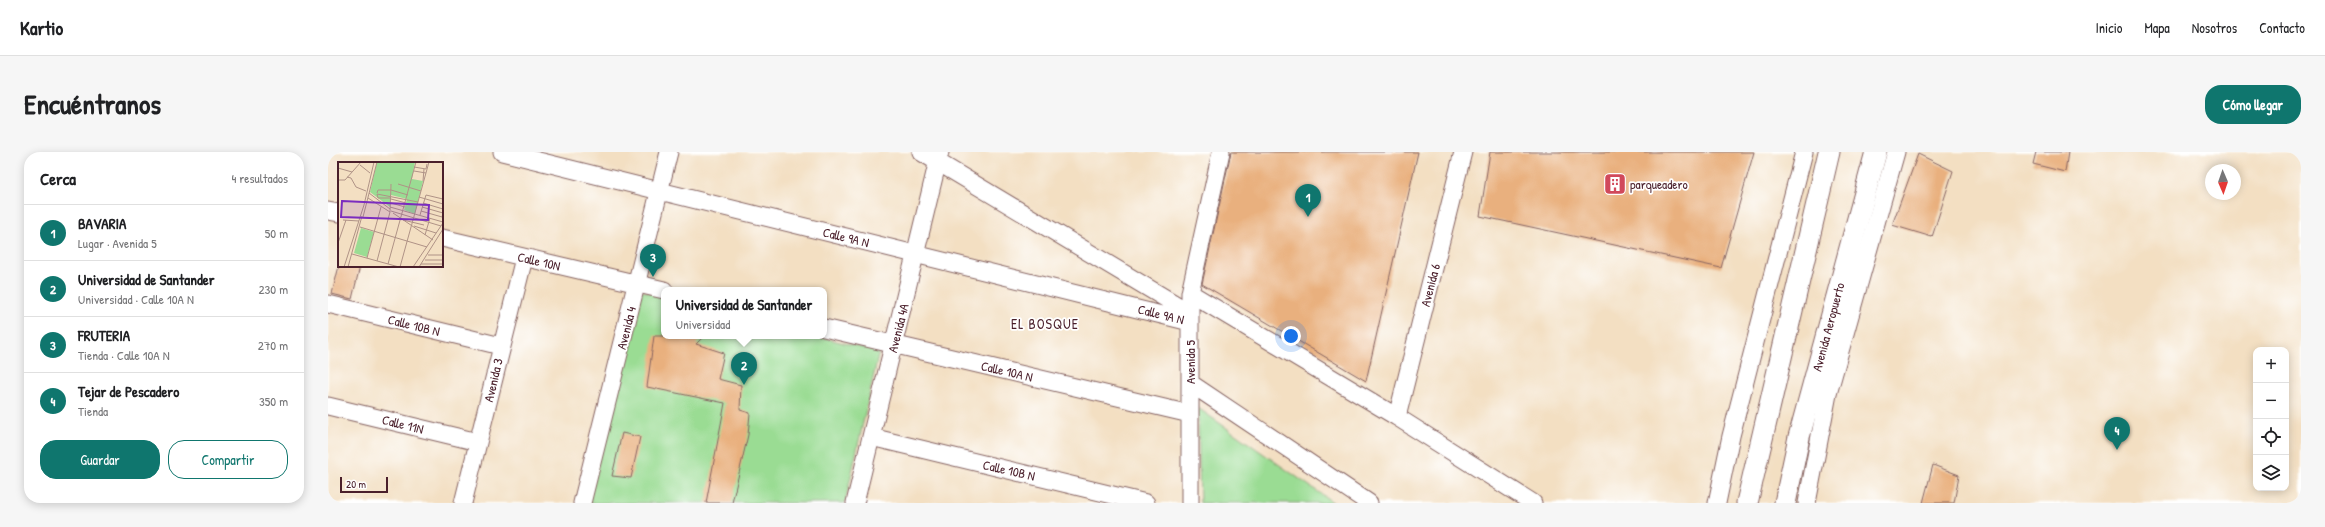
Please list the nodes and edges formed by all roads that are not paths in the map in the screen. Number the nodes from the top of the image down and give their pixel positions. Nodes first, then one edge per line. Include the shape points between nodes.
1 (502, 152) edge
2 (669, 152) edge
3 (922, 152) edge
4 (1221, 152) edge
5 (1463, 152) edge
6 (1804, 152) edge
7 (1829, 152) edge
8 (1876, 152) edge
9 (1896, 152) edge
10 (939, 158) edge
11 (660, 191) junction
12 (328, 211) edge
13 (338, 213) edge
14 (443, 238) edge
15 (916, 254) junction
16 (524, 258) junction
17 (636, 284) junction
18 (661, 289) edge
19 (1190, 293) junction
20 (328, 304) edge
21 (1190, 317) junction
22 (827, 329) edge
23 (894, 344) junction
24 (501, 346) junction
25 (1190, 382) junction
26 (328, 406) edge
27 (1190, 414) junction
28 (1397, 417) junction
29 (871, 437) junction
30 (478, 442) junction
31 (464, 503) edge
32 (582, 503) edge
33 (855, 503) edge
34 (1146, 503) edge
35 (1190, 503) edge
36 (1369, 503) edge
37 (1533, 503) edge
38 (1717, 503) edge
39 (1747, 503) edge
40 (1785, 503) edge
41 (1807, 503) edge

1 - 11 street, Calle 9A N
2 - 11 street, Avenida 4
3 - 10 street
4 - 19 street, Avenida 5
5 - 28 street, Avenida 6
6 - 38 street via 1733,429
7 - 39 main road
8 - 40 main road, Avenida Aeropuerto via 1799,437
9 - 41 street, Avenida Aeropuerto via 1828,394
10 - 15 street, Avenida 4A
10 - 21 street
11 - 15 street, Calle 9A N
11 - 17 street, Avenida 4
12 - 13 street
14 - 16 street, Calle 10N
15 - 21 street, Calle 9A N
15 - 23 street, Avenida 4A
16 - 17 street, Calle 10N
16 - 24 street, Avenida 3
17 - 18 street
17 - 32 street, Avenida 4
19 - 21 street, Avenida 5
19 - 28 street
20 - 24 street, Calle 10B N
21 - 25 street, Avenida 5
22 - 23 street, Calle 10A N
23 - 27 street, Calle 10A N
23 - 29 street, Avenida 4A
24 - 30 street, Avenida 3
25 - 27 street, Avenida 5
25 - 36 street
26 - 30 street, Calle 11N
27 - 35 street, Avenida 5
28 - 37 street
29 - 33 street, Avenida 4A
29 - 34 street, Calle 10B N
30 - 31 street, Avenida 3

